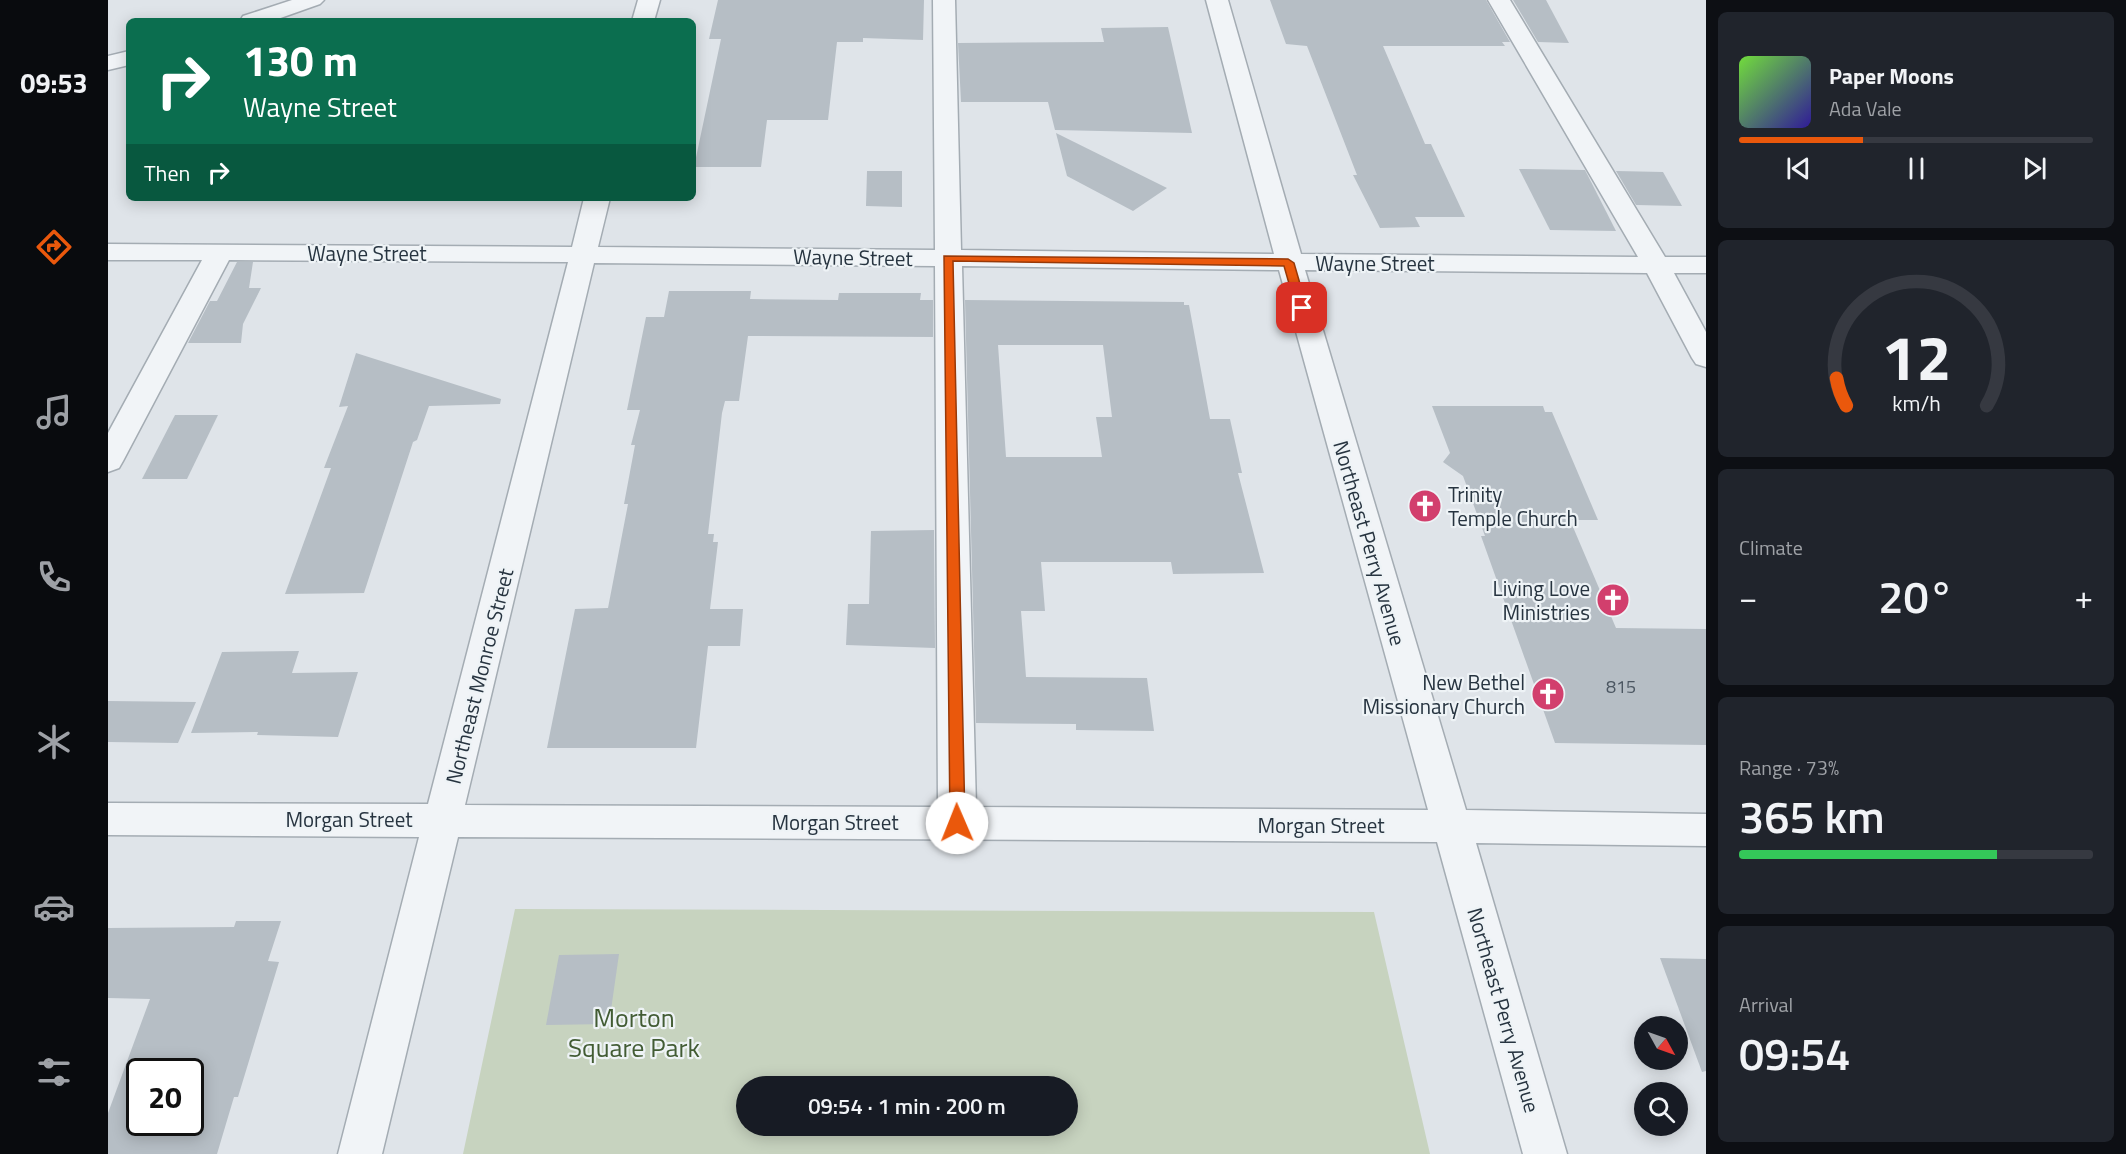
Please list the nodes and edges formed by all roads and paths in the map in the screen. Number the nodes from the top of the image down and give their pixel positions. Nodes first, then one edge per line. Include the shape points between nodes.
1 (313, 0) edge
2 (649, 0) edge
3 (944, 0) edge
4 (1217, 0) edge
5 (1499, 0) edge
6 (260, 18) edge
7 (644, 18) edge
8 (126, 59) edge
9 (108, 63) edge
10 (596, 201) edge
11 (108, 252) edge
12 (220, 252) junction
13 (582, 253) junction
14 (948, 258) junction
15 (1288, 263) junction
16 (1656, 264) junction
17 (1706, 265) edge
18 (1706, 358) edge
19 (108, 461) edge
20 (108, 819) edge
21 (444, 819) junction
22 (957, 823) junction
23 (1453, 826) junction
24 (1706, 830) edge
25 (360, 1154) edge
26 (1545, 1154) edge

1 - 6 street
2 - 7 street
3 - 14 street
4 - 15 street, Northeast Perry Avenue
5 - 16 street
8 - 9 street
10 - 13 street, Northeast Monroe Street
11 - 12 street, Wayne Street
12 - 13 street, Wayne Street
12 - 19 street
13 - 14 street, Wayne Street
13 - 21 street, Northeast Monroe Street
14 - 15 street, Wayne Street
14 - 22 street
15 - 16 street, Wayne Street
15 - 23 street, Northeast Perry Avenue
16 - 17 street, Wayne Street
16 - 18 street
20 - 21 street, Morgan Street
21 - 22 street, Morgan Street
21 - 25 street, Northeast Monroe Street
22 - 23 street, Morgan Street
23 - 24 street, Morgan Street
23 - 26 street, Northeast Perry Avenue

